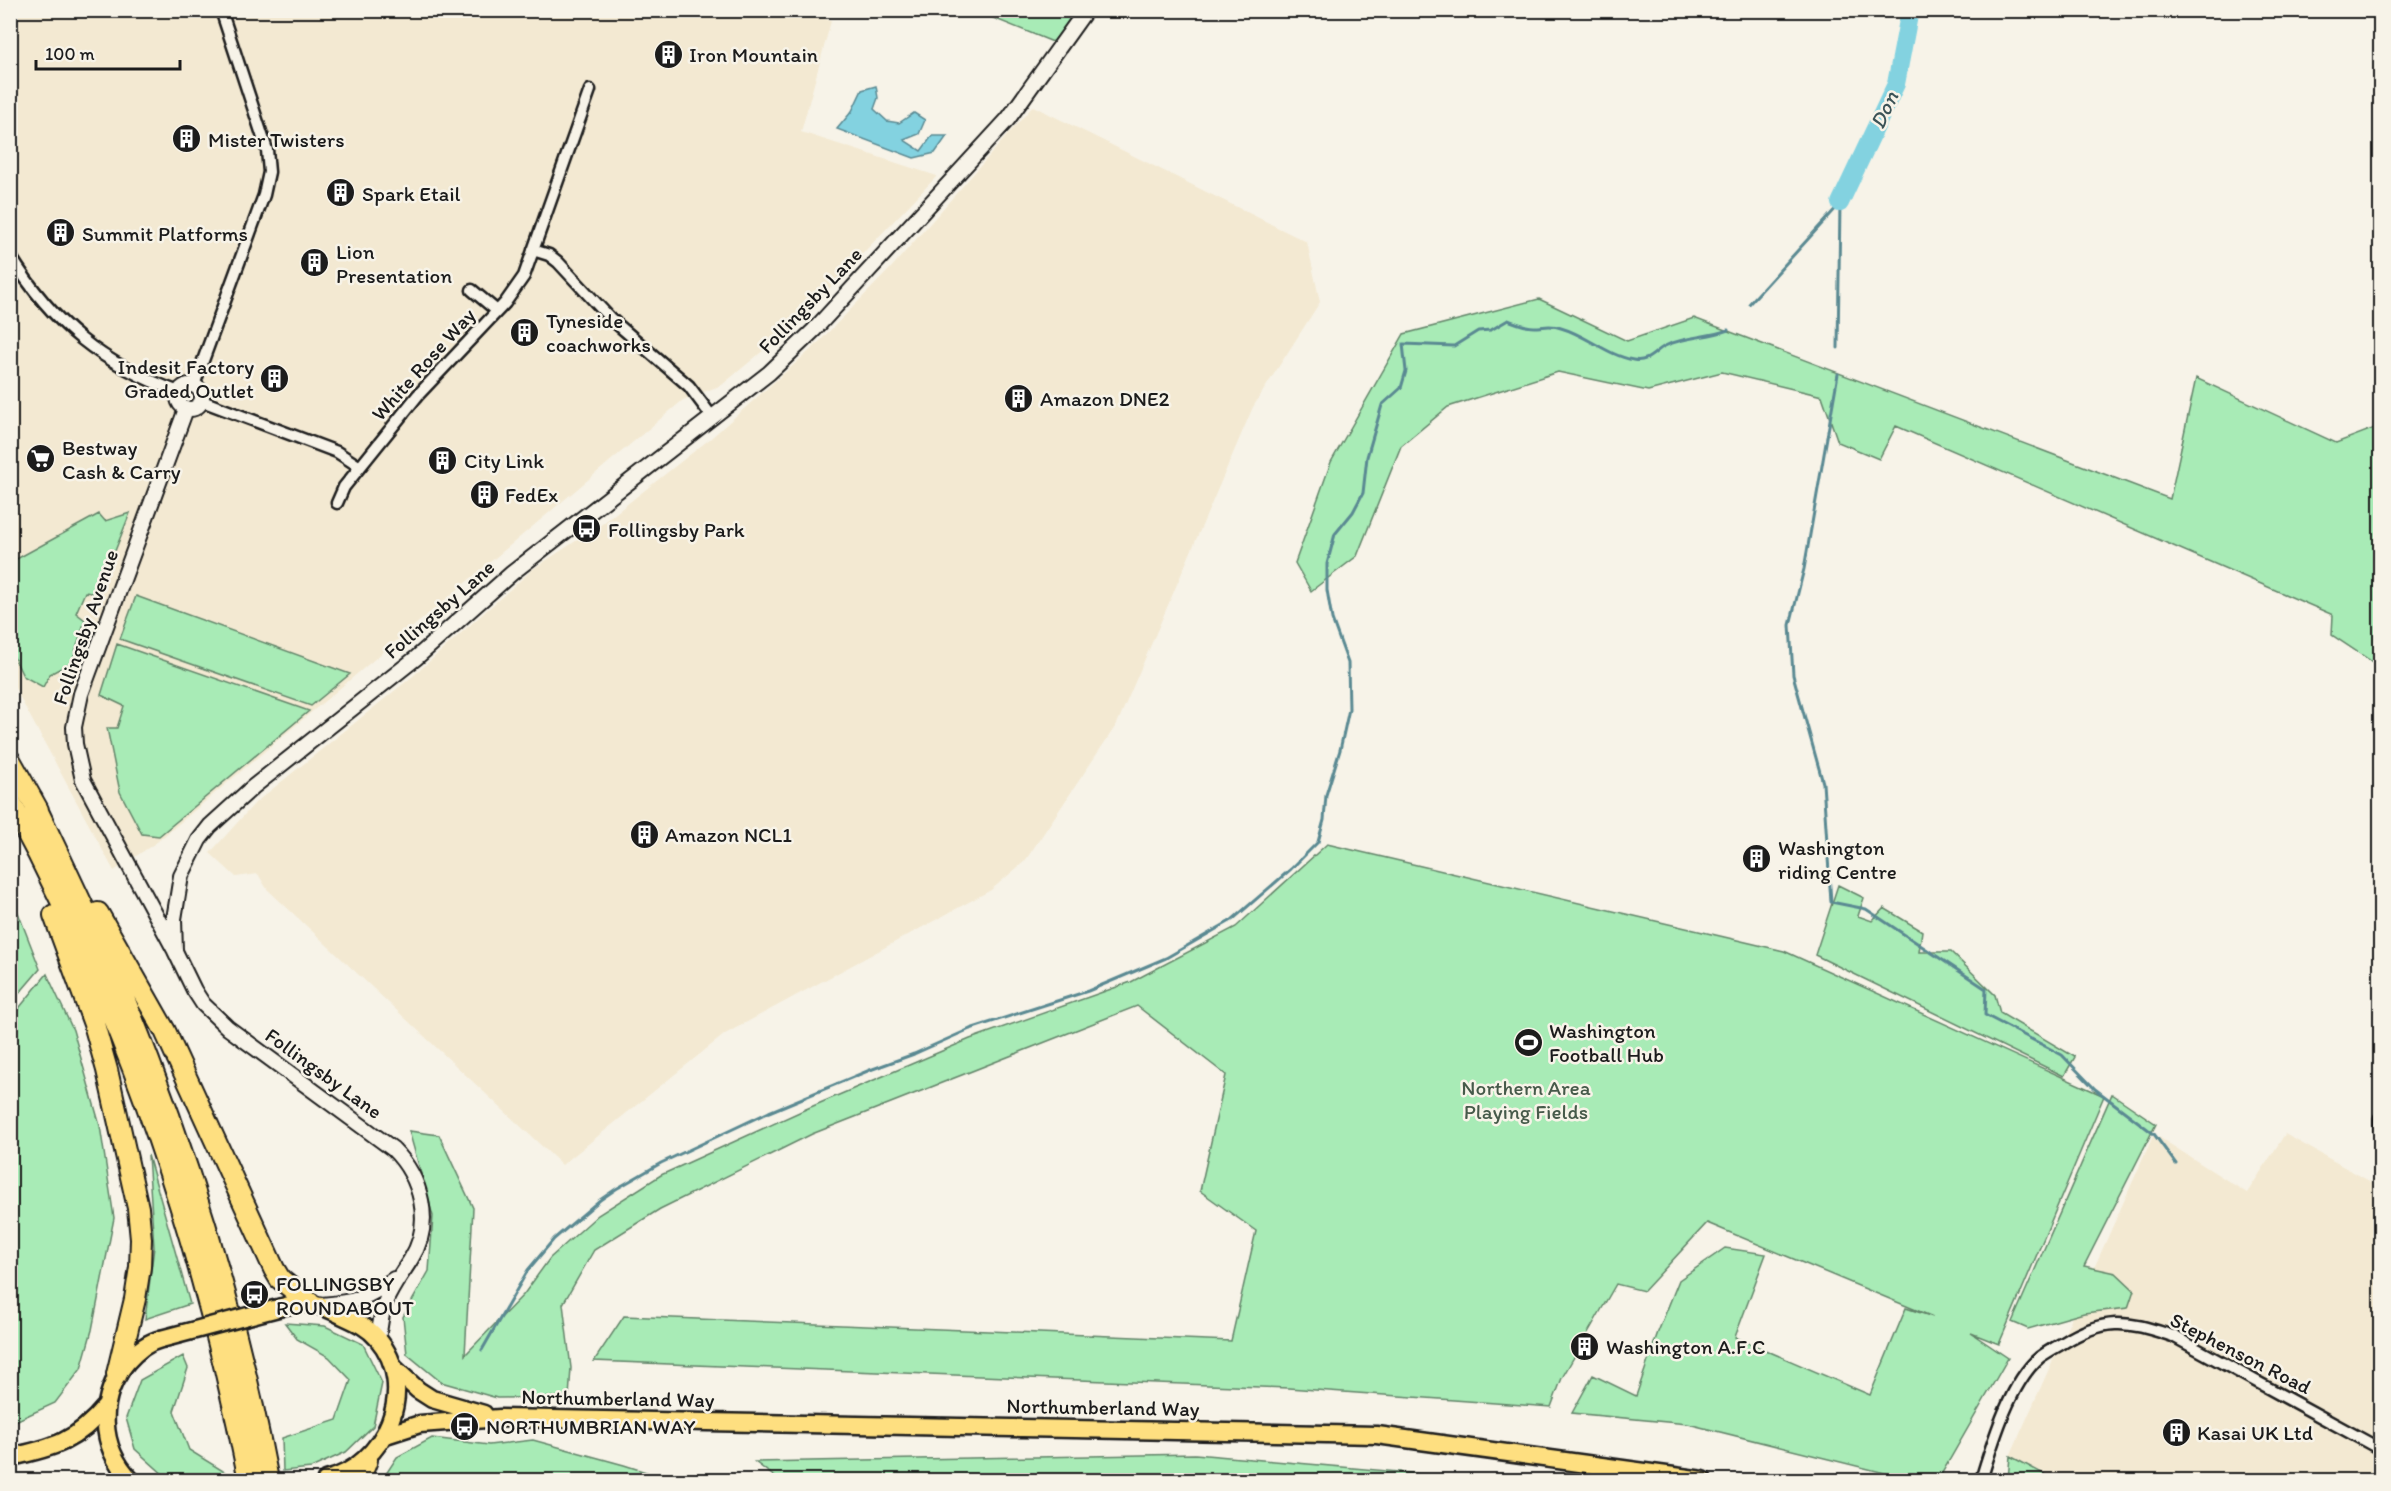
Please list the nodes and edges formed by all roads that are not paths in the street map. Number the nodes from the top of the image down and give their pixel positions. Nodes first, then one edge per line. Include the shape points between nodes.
1 (221, 10) edge
2 (1086, 10) edge
3 (590, 90) dead end
4 (533, 250) junction
5 (10, 255) edge
6 (472, 290) dead end
7 (497, 311) junction
8 (194, 385) junction
9 (179, 392) junction
10 (202, 401) junction
11 (186, 409) junction
12 (713, 418) junction
13 (360, 467) junction
14 (337, 502) dead end
15 (10, 760) edge
16 (32, 799) junction
17 (12, 803) edge
18 (175, 951) junction
19 (2380, 1118) edge
20 (2380, 1132) edge
21 (401, 1274) junction
22 (315, 1304) junction
23 (378, 1339) junction
24 (393, 1367) junction
25 (117, 1374) junction
26 (106, 1406) junction
27 (500, 1418) junction
28 (386, 1435) junction
29 (2380, 1449) edge
30 (10, 1457) edge
31 (367, 1460) junction
32 (131, 1480) edge
33 (249, 1480) edge
34 (268, 1480) edge
35 (326, 1480) edge
36 (359, 1480) edge
37 (1703, 1480) edge
38 (1981, 1480) edge

1 - 8 street via 262,129 269,172
2 - 12 street, Follingsby Lane via 1008,119 814,330
3 - 4 street, White Rose Way
4 - 7 street, White Rose Way via 524,276
4 - 12 street via 558,262 610,318 689,386
5 - 9 street via 43,302 79,338 127,370
6 - 7 street
7 - 13 street, White Rose Way via 418,395
8 - 9 street via 184,386
8 - 10 street via 201,391
9 - 11 street via 179,403
10 - 11 street via 196,408
10 - 13 street via 337,452
11 - 18 street, Follingsby Avenue via 81,694 74,727 83,780
12 - 18 street, Follingsby Lane via 512,573 416,658 265,777 210,826 181,876 174,911
13 - 14 street, White Rose Way
15 - 16 highway
16 - 22 highway via 165,1031 274,1269 290,1288
16 - 34 highway via 126,1005 179,1145 252,1398
17 - 25 highway via 94,1024 138,1208 140,1267
17 - 33 highway via 100,988 159,1141 210,1305
18 - 21 street, Follingsby Lane via 194,990 218,1019 404,1160 417,1184 423,1223 417,1247
19 - 20 street
21 - 22 street, Follingsby Lane via 359,1300
21 - 23 street, Follingsby Lane via 384,1305
22 - 23 main road via 368,1329
22 - 25 main road, bridge via 282,1307 161,1339 132,1357
23 - 24 main road
24 - 27 main road, Northumberland Way via 432,1399
24 - 28 main road via 395,1405
25 - 26 main road
26 - 30 main road via 71,1439
26 - 32 main road via 109,1446
27 - 28 main road, Northumberland Way via 420,1424
27 - 37 main road, Northumberland Way via 1377,1435
28 - 31 main road
29 - 38 street, Stephenson Road via 2173,1336 2142,1326 2116,1324 2094,1328 2039,1358 2008,1405
31 - 35 main road via 348,1473
31 - 36 highway

